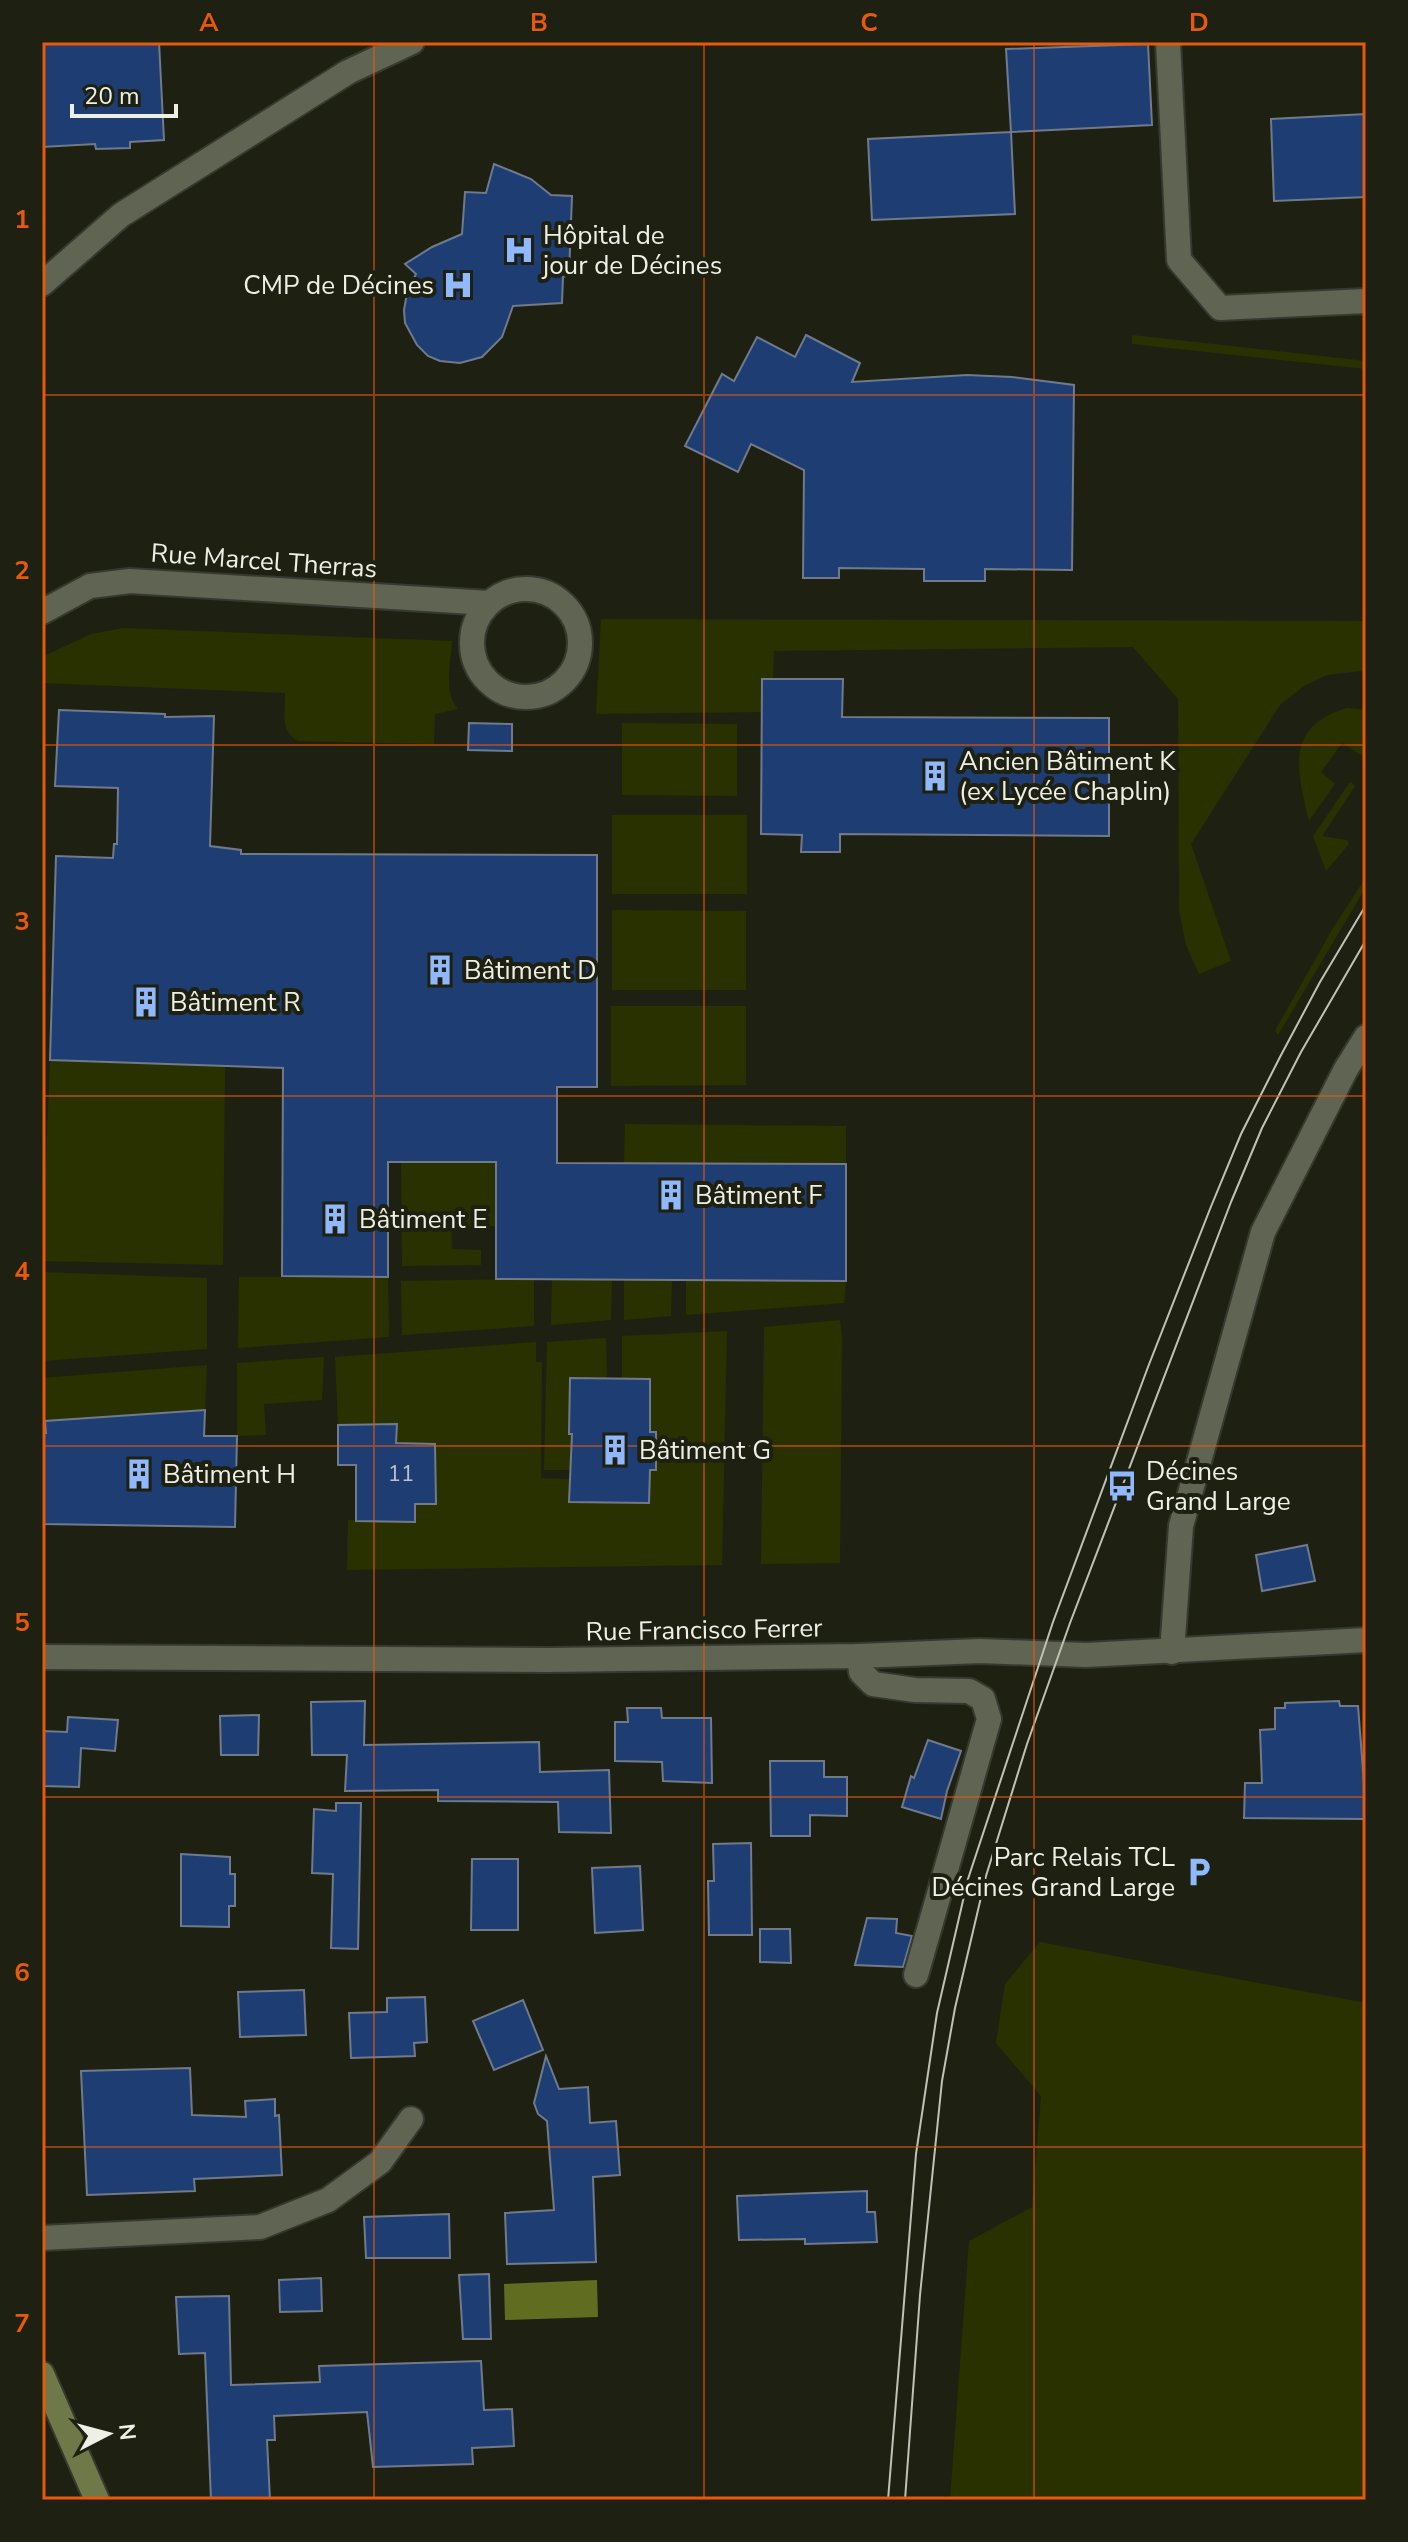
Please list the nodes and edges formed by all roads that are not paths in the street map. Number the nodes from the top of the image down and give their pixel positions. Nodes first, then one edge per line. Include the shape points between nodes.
1 (412, 42) edge
2 (1168, 42) edge
3 (42, 284) edge
4 (1366, 301) edge
5 (489, 603) junction
6 (42, 612) edge
7 (1366, 1037) edge
8 (1366, 1640) edge
9 (1172, 1652) junction
10 (859, 1656) junction
11 (42, 1657) edge
12 (916, 1975) dead end
13 (411, 2119) dead end
14 (42, 2238) edge
15 (42, 2374) edge
16 (97, 2500) edge

1 - 3 street via 348,72 121,215
2 - 4 street via 1179,260 1220,308
5 - 5 street, Rue Marcel Therras via 522,589 558,598 578,628 577,663 568,678 529,697 503,692 489,682 472,652 472,634
5 - 6 street, Rue Marcel Therras via 130,581 90,586
7 - 9 street via 1263,1232 1181,1526
8 - 9 street, Rue Francisco Ferrer
9 - 10 street, Rue Francisco Ferrer
10 - 11 street, Rue Francisco Ferrer
10 - 12 street via 861,1672 873,1684 969,1691 983,1699 989,1719
13 - 14 street via 380,2162 328,2200 260,2227
15 - 16 main road

